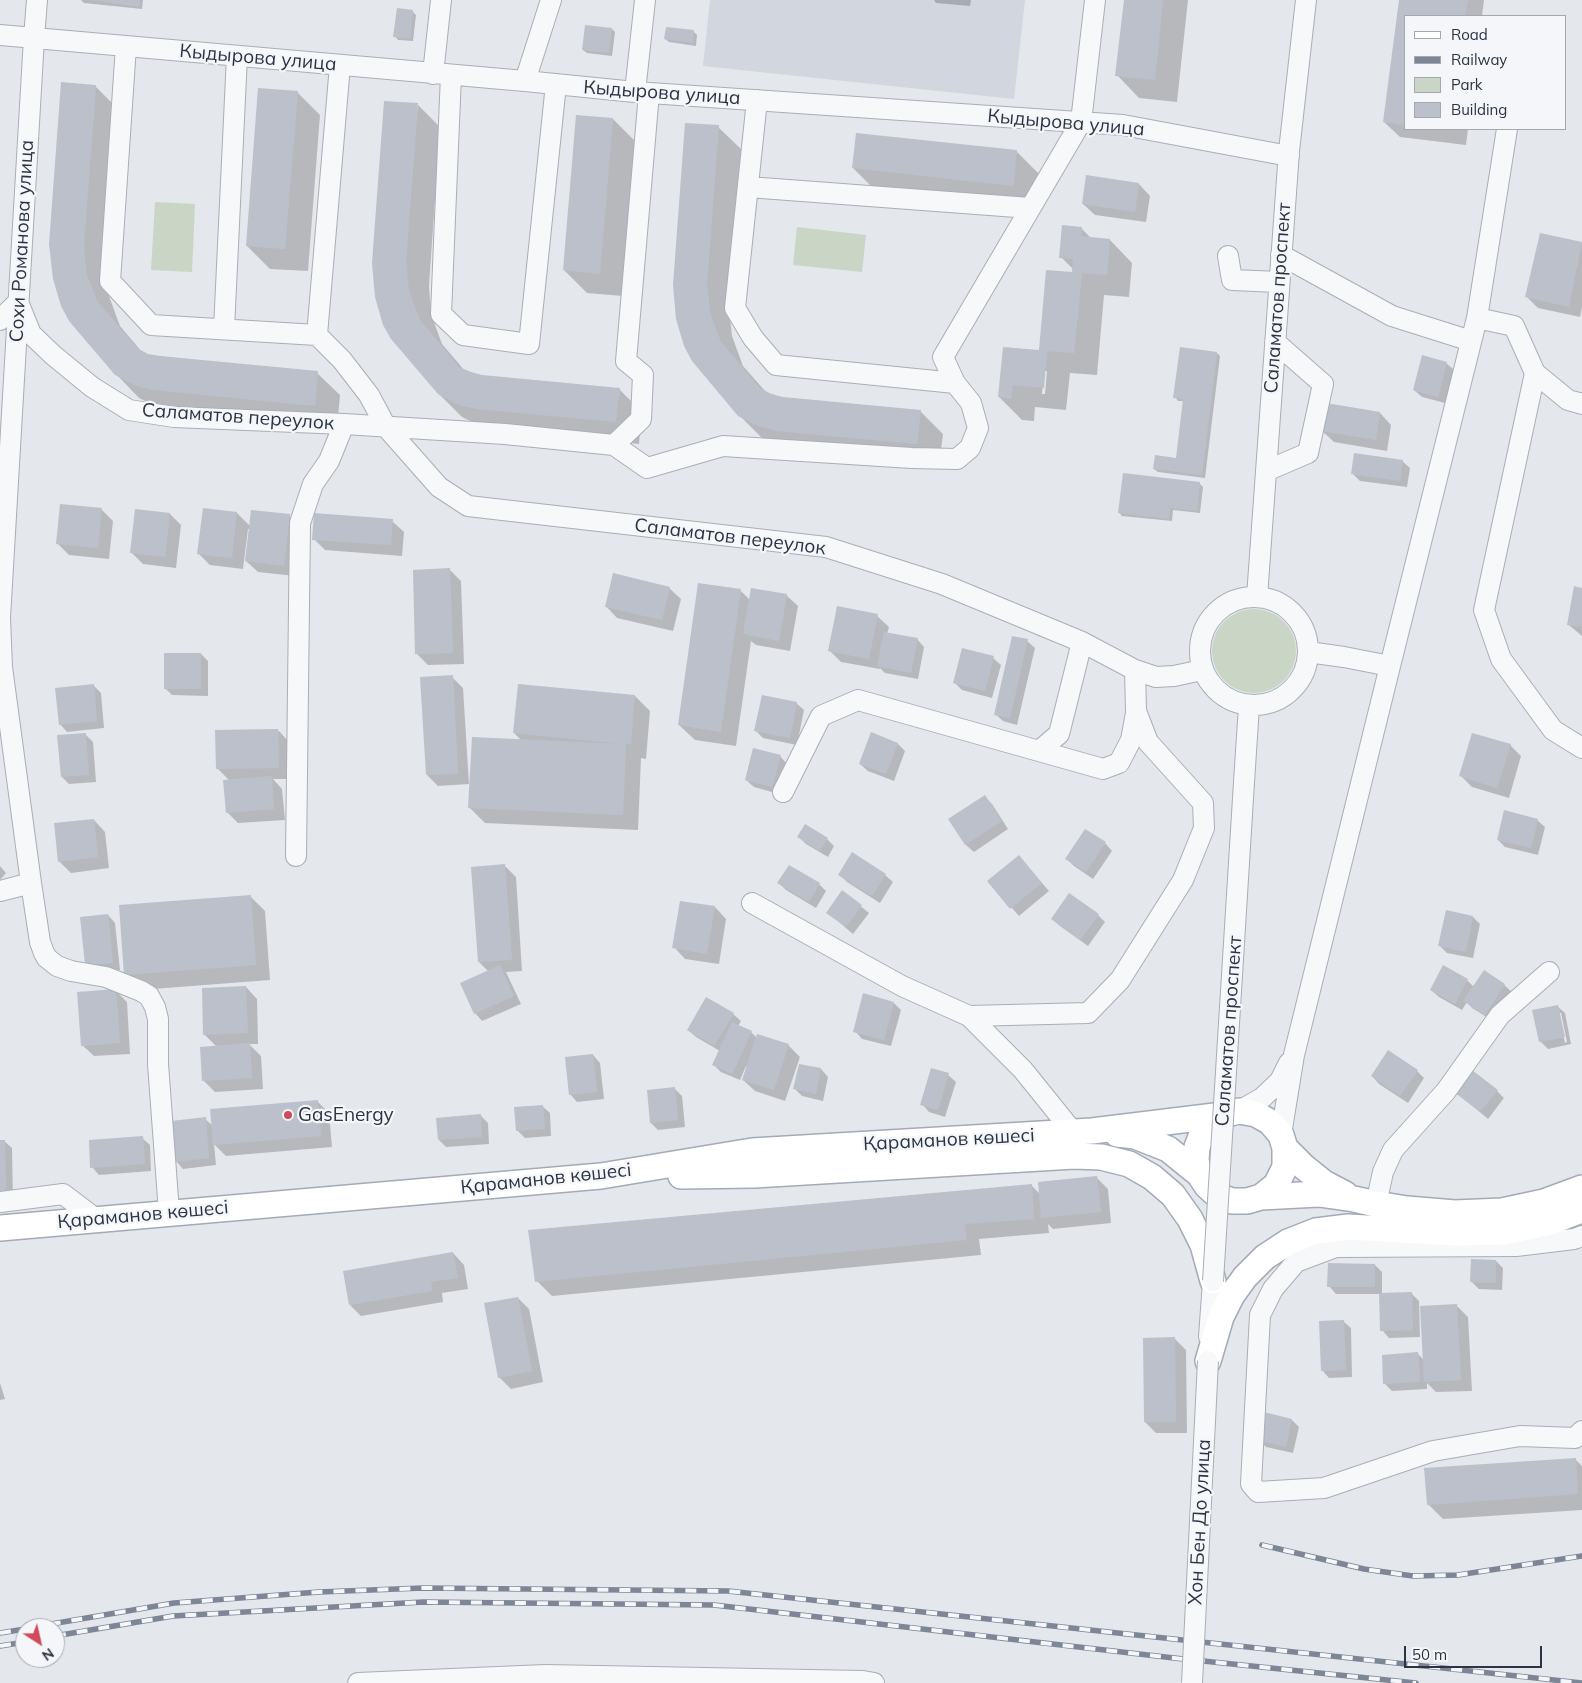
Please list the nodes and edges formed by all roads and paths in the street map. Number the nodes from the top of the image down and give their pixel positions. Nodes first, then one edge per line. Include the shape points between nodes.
1 (38, 0) edge
2 (441, 0) edge
3 (550, 0) edge
4 (645, 0) edge
5 (1095, 0) edge
6 (1306, 0) edge
7 (0, 35) edge
8 (34, 38) junction
9 (126, 46) junction
10 (237, 56) junction
11 (340, 66) junction
12 (442, 75) junction
13 (525, 81) junction
14 (556, 84) junction
15 (642, 93) junction
16 (757, 100) junction
17 (1081, 122) junction
18 (1507, 130) edge
19 (1288, 156) junction
20 (748, 188) junction
21 (1030, 208) junction
22 (1281, 255) junction
23 (1228, 256) dead end
24 (1279, 282) junction
25 (18, 302) junction
26 (1477, 318) junction
27 (0, 320) edge
28 (224, 330) junction
29 (317, 335) junction
30 (1471, 341) junction
31 (1275, 342) junction
32 (1535, 373) junction
33 (955, 384) junction
34 (1582, 404) edge
35 (344, 424) junction
36 (386, 427) junction
37 (614, 445) junction
38 (1266, 471) junction
39 (1257, 597) junction
40 (1082, 642) junction
41 (1308, 652) junction
42 (1390, 666) junction
43 (1136, 670) junction
44 (1202, 670) junction
45 (1249, 706) junction
46 (1136, 711) junction
47 (1582, 748) edge
48 (1039, 751) junction
49 (784, 792) dead end
50 (296, 856) dead end
51 (31, 883) junction
52 (0, 891) edge
53 (752, 903) dead end
54 (1549, 972) dead end
55 (969, 1016) junction
56 (1294, 1055) junction
57 (1231, 1114) junction
58 (1083, 1131) junction
59 (1283, 1141) junction
60 (1200, 1174) junction
61 (601, 1176) junction
62 (1582, 1188) edge
63 (1261, 1198) junction
64 (1365, 1201) junction
65 (0, 1202) edge
66 (1582, 1210) edge
67 (169, 1212) junction
68 (96, 1219) junction
69 (0, 1228) edge
70 (1582, 1236) edge
71 (1213, 1281) junction
72 (1208, 1361) junction
73 (1582, 1431) edge
74 (358, 1683) edge
75 (874, 1683) edge
76 (1192, 1683) edge

1 - 8 street, Сохи Романова улица
2 - 12 street
3 - 13 street
4 - 15 street
5 - 17 street
6 - 19 street, Саламатов проспект
7 - 8 street, Кыдырова улица
8 - 9 street, Кыдырова улица
8 - 25 street, Сохи Романова улица
9 - 10 street, Кыдырова улица
9 - 28 street via 110,281 151,325
10 - 11 street, Кыдырова улица
10 - 28 street
11 - 12 street, Кыдырова улица
11 - 29 street
12 - 13 street, Кыдырова улица
12 - 14 street via 441,314 463,335 529,344
13 - 14 street, Кыдырова улица
14 - 15 street, Кыдырова улица
15 - 16 street, Кыдырова улица
15 - 37 street via 626,361 643,375 641,419
16 - 17 street, Кыдырова улица
16 - 20 street
17 - 19 street, Кыдырова улица via 1122,125
17 - 21 street
18 - 26 street
19 - 22 street, Саламатов проспект
20 - 21 street
20 - 33 street via 735,308 753,338 776,366
21 - 33 street via 943,357
22 - 24 street, Саламатов проспект
22 - 30 street via 1392,316
23 - 24 street via 1232,280
24 - 31 street, Саламатов проспект
25 - 27 street
25 - 35 street, Саламатов переулок via 31,334 92,388 129,410 174,417
25 - 51 street, Сохи Романова улица via 0,618 2,667
26 - 30 street
26 - 32 street via 1514,326
28 - 29 street
29 - 36 street via 342,360 369,395
30 - 42 street
31 - 38 street, Саламатов проспект
31 - 38 street via 1323,384 1308,453
32 - 34 street via 1568,400
32 - 47 street via 1484,610 1501,658 1553,730
33 - 37 street via 971,403 978,428 970,448 957,459 723,446 647,468
35 - 36 street, Саламатов переулок
35 - 50 street via 329,461 313,484 300,524
36 - 37 street, Саламатов переулок
36 - 40 street, Саламатов переулок via 439,487 468,506 826,547 942,584
38 - 39 street, Саламатов проспект
39 - 41 street via 1277,602 1294,614 1304,631
39 - 44 street via 1236,600 1217,611 1204,628 1199,649
40 - 43 street, Саламатов переулок
40 - 48 street via 1059,734
41 - 42 street
41 - 45 street via 1304,673 1290,692 1271,703
42 - 56 street
43 - 44 street, Саламатов переулок via 1156,676 1174,676
43 - 46 street
44 - 45 street via 1213,688 1229,700
45 - 71 street, Саламатов проспект, bridge
46 - 48 street via 1131,740 1119,763 1103,769
46 - 55 street via 1148,742 1203,803 1204,828 1183,880 1120,980 1088,1012
48 - 49 street via 858,700 821,716
51 - 52 street
51 - 67 street, Сохи Романова улица via 40,942 47,958 71,971 106,977 140,991 149,996 155,1007
53 - 55 street via 902,986
54 - 64 street via 1500,1015 1446,1092 1393,1150
55 - 58 street
56 - 57 street via 1280,1081 1262,1098
56 - 59 street
57 - 58 main road
57 - 59 main road via 1256,1114 1270,1122
57 - 60 main road via 1211,1123 1202,1134 1196,1160
58 - 60 main road via 1135,1136 1168,1149
58 - 61 main road, Қараманов көшесі via 752,1152
59 - 63 main road via 1285,1167 1276,1185
59 - 64 main road via 1304,1167 1324,1183
60 - 63 main road via 1218,1196 1232,1201
61 - 67 main road, Қараманов көшесі
61 - 71 main road via 754,1175 1101,1157 1129,1164 1152,1177 1173,1195 1203,1245
62 - 64 main road via 1544,1202 1502,1211 1456,1213
63 - 64 main road via 1320,1194
65 - 68 street via 63,1194
66 - 72 main road via 1550,1222 1504,1232 1455,1233 1348,1226 1316,1231 1288,1242 1265,1257 1232,1295
67 - 68 main road, Қараманов көшесі
68 - 69 main road, Қараманов көшесі
70 - 73 street via 1516,1246 1336,1247 1296,1262 1273,1289 1260,1314 1250,1484 1258,1492 1324,1488 1433,1451 1520,1436 1575,1438
71 - 72 street, Саламатов проспект
72 - 76 street, Хон Бен До улица, bridge
74 - 75 street via 545,1676

